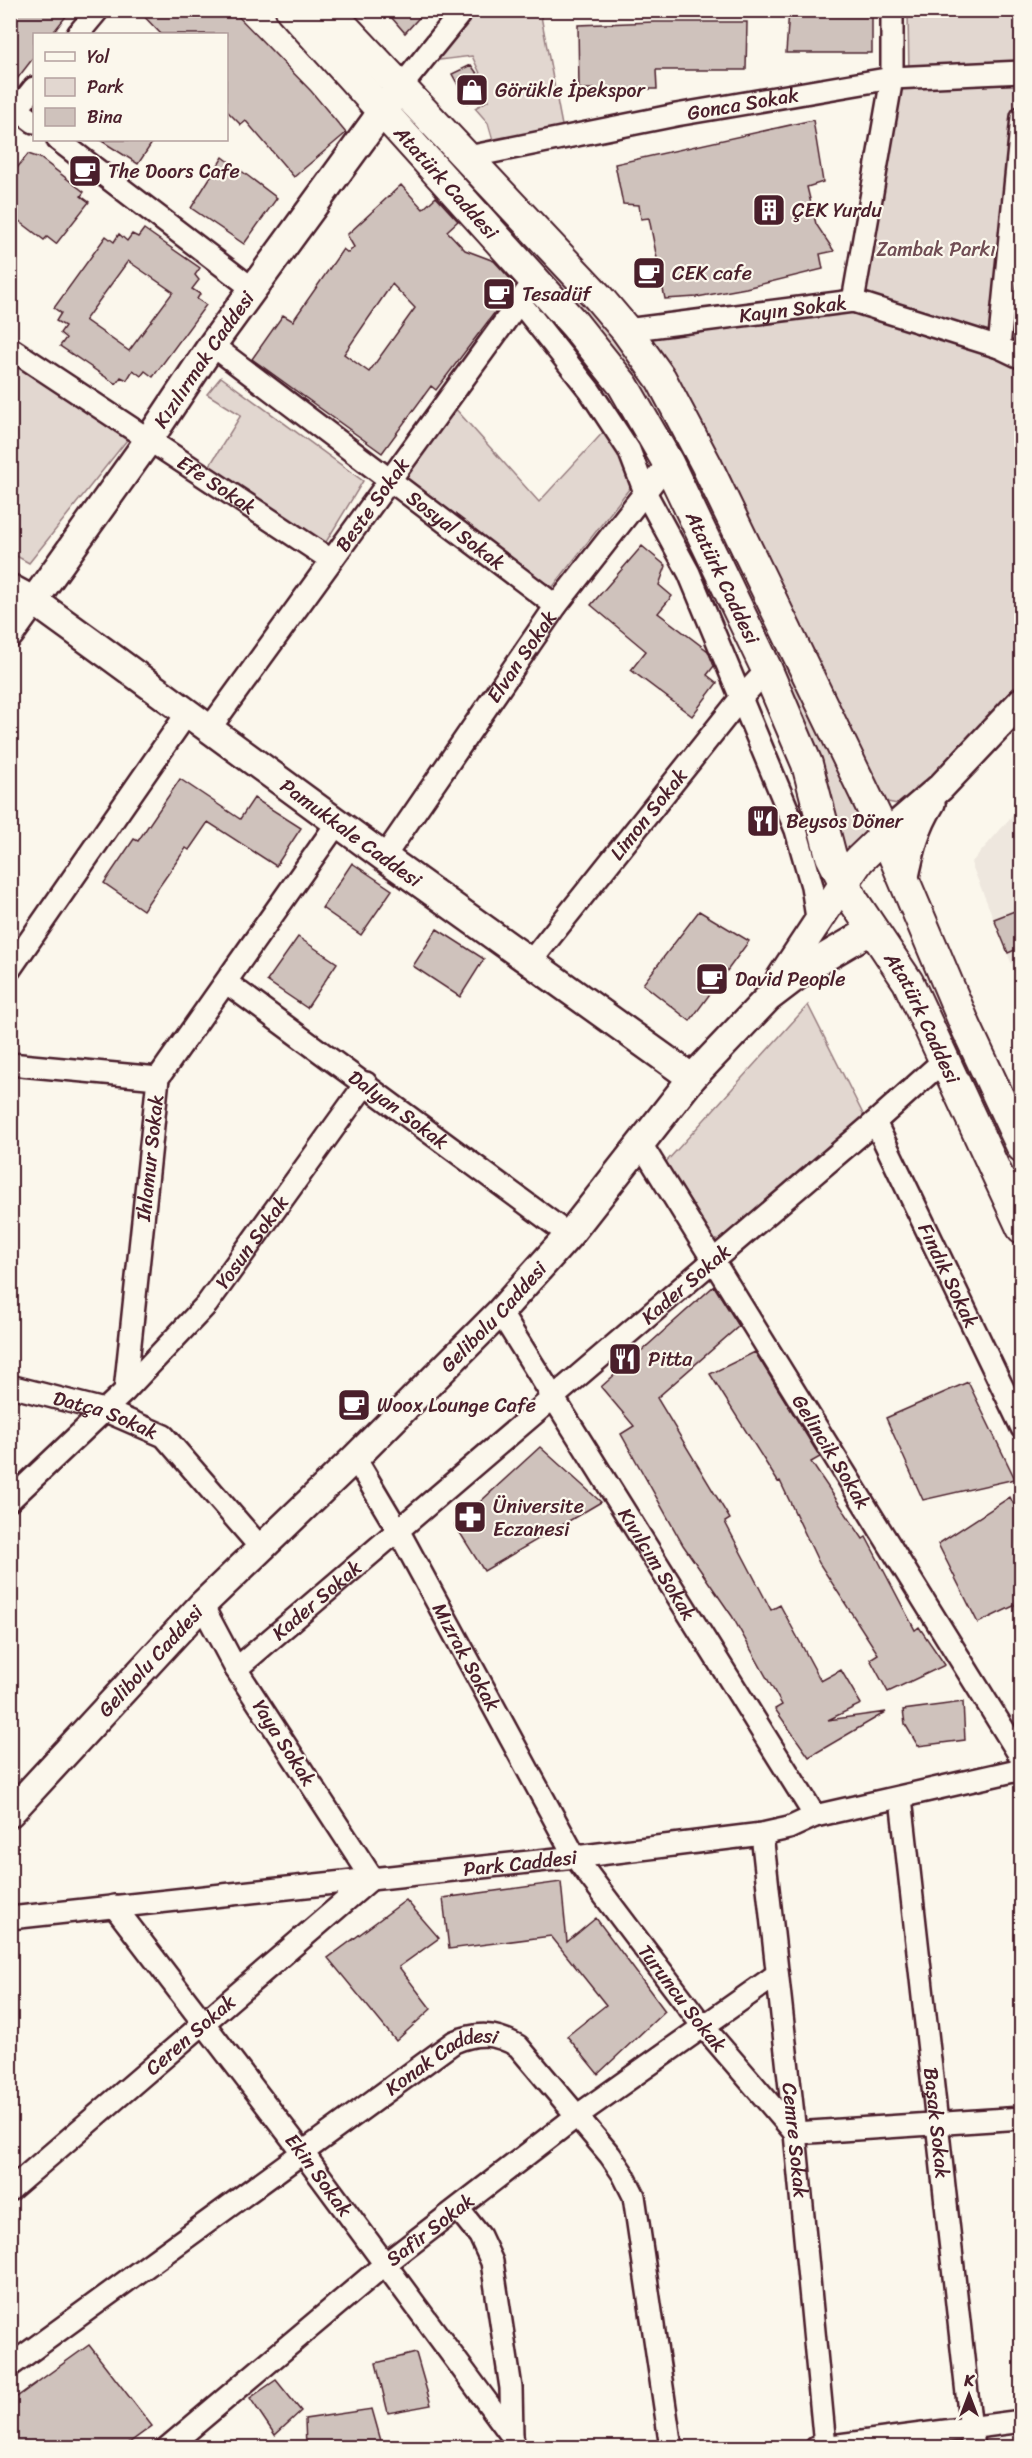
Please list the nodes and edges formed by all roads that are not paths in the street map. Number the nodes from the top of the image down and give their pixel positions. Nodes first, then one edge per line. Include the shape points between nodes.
1 (98, 10) edge
2 (291, 10) edge
3 (328, 10) edge
4 (464, 10) edge
5 (892, 10) edge
6 (79, 33) edge
7 (1022, 72) edge
8 (892, 78) junction
9 (33, 89) edge
10 (391, 99) junction
11 (13, 110) edge
12 (1022, 117) edge
13 (33, 121) edge
14 (59, 141) edge
15 (468, 158) junction
16 (1016, 249) edge
17 (253, 289) junction
18 (526, 291) junction
19 (853, 301) junction
20 (626, 330) junction
21 (212, 345) junction
22 (999, 347) junction
23 (10, 348) edge
24 (1022, 358) edge
25 (148, 441) junction
26 (668, 463) junction
27 (390, 480) junction
28 (645, 492) junction
29 (331, 560) junction
30 (10, 588) edge
31 (34, 601) junction
32 (556, 606) junction
33 (10, 634) edge
34 (767, 670) junction
35 (740, 699) junction
36 (1022, 701) edge
37 (189, 712) junction
38 (210, 728) junction
39 (941, 787) junction
40 (338, 822) junction
41 (885, 834) junction
42 (384, 857) junction
43 (904, 880) junction
44 (844, 882) junction
45 (818, 924) junction
46 (873, 929) junction
47 (531, 961) junction
48 (10, 969) edge
49 (227, 983) junction
50 (768, 998) junction
51 (944, 1060) junction
52 (10, 1064) edge
53 (158, 1078) junction
54 (692, 1078) junction
55 (366, 1083) junction
56 (875, 1122) junction
57 (641, 1144) junction
58 (1022, 1147) edge
59 (1022, 1228) edge
60 (569, 1235) junction
61 (713, 1260) junction
62 (500, 1312) junction
63 (10, 1386) edge
64 (125, 1391) junction
65 (553, 1398) junction
66 (104, 1410) junction
67 (1022, 1428) edge
68 (355, 1458) junction
69 (10, 1500) edge
70 (399, 1532) junction
71 (260, 1547) junction
72 (202, 1605) junction
73 (236, 1669) junction
74 (1022, 1759) edge
75 (1022, 1769) edge
76 (901, 1798) junction
77 (10, 1813) edge
78 (815, 1816) junction
79 (762, 1834) junction
80 (575, 1857) junction
81 (372, 1878) junction
82 (114, 1906) junction
83 (10, 1918) edge
84 (776, 1976) junction
85 (204, 2024) junction
86 (702, 2025) junction
87 (578, 2115) junction
88 (1022, 2118) edge
89 (939, 2125) junction
90 (795, 2133) junction
91 (303, 2153) junction
92 (10, 2190) edge
93 (459, 2210) junction
94 (384, 2265) junction
95 (10, 2366) edge
96 (1022, 2421) edge
97 (972, 2438) edge
98 (513, 2442) edge
99 (821, 2447) edge
100 (167, 2448) edge
101 (671, 2448) edge

1 - 6 street
2 - 10 main road, Atatürk Caddesi
3 - 10 main road, Atatürk Caddesi
4 - 10 street
5 - 8 street
7 - 8 street, Gonca Sokak
8 - 15 street, Gonca Sokak via 642,122
8 - 19 street
9 - 11 street
10 - 15 main road, Atatürk Caddesi
10 - 17 street, Kızılırmak Caddesi
10 - 18 main road, Atatürk Caddesi
11 - 13 street
12 - 16 street
14 - 17 street
15 - 20 main road, Atatürk Caddesi
16 - 22 street
17 - 21 street, Kızılırmak Caddesi
18 - 26 main road, Atatürk Caddesi via 576,325 623,386
18 - 27 street, Beste Sokak
18 - 28 street via 623,441
19 - 20 street, Kayın Sokak
19 - 22 street, Kayın Sokak
20 - 41 main road, Atatürk Caddesi via 661,379 706,464
21 - 25 street, Kızılırmak Caddesi
21 - 27 street, Sosyal Sokak
22 - 24 street, Kayın Sokak
23 - 25 street, Efe Sokak
25 - 29 street, Efe Sokak
25 - 31 street, Kızılırmak Caddesi
26 - 28 street, Elvan Sokak
26 - 34 main road, Atatürk Caddesi
27 - 29 street, Beste Sokak
27 - 32 street, Sosyal Sokak
28 - 32 street, Elvan Sokak
28 - 35 street via 689,573
29 - 38 street, Beste Sokak
30 - 31 street, Pamukkale Caddesi
31 - 33 street, Kızılırmak Caddesi
31 - 37 street, Pamukkale Caddesi
32 - 42 street, Elvan Sokak
34 - 35 street, Limon Sokak
34 - 44 main road, Atatürk Caddesi via 807,764 831,856
35 - 45 street via 796,830
35 - 47 street, Limon Sokak
36 - 39 street
37 - 38 street, Pamukkale Caddesi
37 - 48 street
38 - 40 street, Pamukkale Caddesi
39 - 41 street
39 - 43 street via 919,823
40 - 42 street, Pamukkale Caddesi
40 - 49 street, Ihlamur Sokak
41 - 43 main road, Atatürk Caddesi
41 - 44 main road
42 - 47 street, Pamukkale Caddesi
43 - 46 main road via 891,913
43 - 58 main road, Atatürk Caddesi
44 - 45 street
44 - 46 main road, Atatürk Caddesi
45 - 50 street
46 - 50 street, Gelibolu Caddesi via 810,966
46 - 51 main road, Atatürk Caddesi via 908,982
47 - 54 street, Pamukkale Caddesi
49 - 53 street, Ihlamur Sokak
49 - 55 street, Dalyan Sokak
50 - 54 street, Gelibolu Caddesi
51 - 56 street, Kader Sokak
51 - 59 main road, Atatürk Caddesi
52 - 53 street
53 - 64 street, Ihlamur Sokak
54 - 57 street, Gelibolu Caddesi
55 - 60 street, Dalyan Sokak
55 - 64 street, Yosun Sokak via 207,1304
56 - 61 street, Kader Sokak
56 - 67 street, Fındık Sokak
57 - 60 street, Gelibolu Caddesi
57 - 61 street, Gelincik Sokak
60 - 62 street, Gelibolu Caddesi
61 - 65 street, Kader Sokak
61 - 74 street, Gelincik Sokak
62 - 65 street, Kıvılcım Sokak
62 - 68 street, Gelibolu Caddesi
63 - 66 street, Datça Sokak
64 - 66 street
65 - 70 street, Kader Sokak
65 - 78 street, Kıvılcım Sokak
66 - 69 street
66 - 71 street, Datça Sokak via 164,1436
68 - 70 street, Mızrak Sokak
68 - 71 street, Gelibolu Caddesi
70 - 73 street, Kader Sokak
70 - 80 street, Mızrak Sokak
71 - 72 street, Gelibolu Caddesi
72 - 73 street, Yaya Sokak
72 - 77 street, Gelibolu Caddesi
73 - 81 street, Yaya Sokak
75 - 76 street, Park Caddesi
76 - 78 street, Park Caddesi
76 - 89 street, Başak Sokak
78 - 79 street, Park Caddesi via 789,1828
79 - 80 street, Park Caddesi
79 - 84 street, Cemre Sokak
80 - 81 street, Park Caddesi
80 - 86 street, Turuncu Sokak
81 - 82 street, Park Caddesi
81 - 85 street, Ceren Sokak
82 - 83 street, Park Caddesi
82 - 85 street, Ekin Sokak
84 - 86 street, Safir Sokak
84 - 90 street, Cemre Sokak
85 - 91 street, Ekin Sokak
85 - 92 street, Ceren Sokak
86 - 87 street, Safir Sokak
86 - 90 street, Turuncu Sokak
87 - 91 street, Konak Caddesi via 518,2046 487,2034 469,2036
87 - 93 street, Safir Sokak
87 - 101 street, Konak Caddesi via 623,2174 634,2196
88 - 89 street
89 - 90 street
89 - 97 street, Başak Sokak
90 - 99 street, Cemre Sokak
91 - 94 street, Ekin Sokak
91 - 95 street, Konak Caddesi
93 - 94 street, Safir Sokak
93 - 98 street via 480,2236 492,2262 511,2388
94 - 98 street, Ekin Sokak
94 - 100 street, Safir Sokak
96 - 97 street
97 - 99 street

